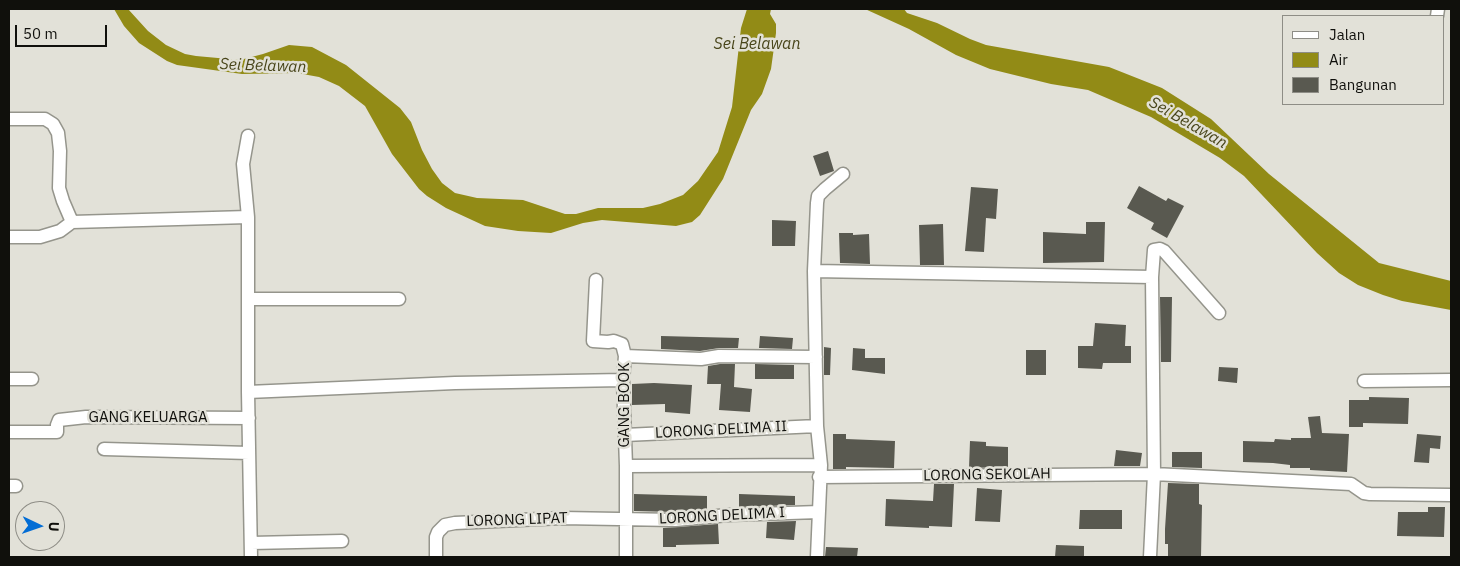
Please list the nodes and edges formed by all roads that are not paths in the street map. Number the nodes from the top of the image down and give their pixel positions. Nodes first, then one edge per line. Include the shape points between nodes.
1 (9, 119) edge
2 (248, 136) dead end
3 (844, 174) dead end
4 (248, 217) junction
5 (72, 222) junction
6 (9, 237) edge
7 (814, 271) junction
8 (1152, 277) junction
9 (596, 280) dead end
10 (399, 298) dead end
11 (248, 299) junction
12 (1219, 313) dead end
13 (626, 356) junction
14 (816, 357) junction
15 (9, 379) edge
16 (32, 379) dead end
17 (623, 380) junction
18 (1451, 380) edge
19 (1364, 381) dead end
20 (248, 392) junction
21 (248, 418) junction
22 (817, 426) junction
23 (9, 432) edge
24 (625, 435) junction
25 (104, 449) dead end
26 (249, 453) junction
27 (626, 466) junction
28 (820, 471) junction
29 (1154, 474) junction
30 (1451, 495) edge
31 (819, 512) junction
32 (625, 519) junction
33 (342, 541) dead end
34 (251, 543) junction
35 (251, 557) edge
36 (436, 557) edge
37 (626, 557) edge
38 (817, 557) edge
39 (1150, 557) edge

1 - 5 street via 45,119 53,124 58,133 60,151 59,188
2 - 4 street via 243,164
3 - 7 street via 818,196
4 - 5 street
4 - 11 street
5 - 6 street via 60,231 40,237
7 - 8 street
7 - 14 street
8 - 12 street via 1153,252 1160,249
8 - 29 street
9 - 13 street, GANG BOOK via 593,341 614,340 622,344
10 - 11 street
11 - 20 street
13 - 14 street via 701,359 719,356
13 - 17 street, GANG BOOK
14 - 22 street
15 - 16 street
17 - 20 street
17 - 24 street, GANG BOOK
18 - 19 street
20 - 21 street
21 - 23 street, GANG KELUARGA via 86,417 60,420 57,432
21 - 26 street
22 - 24 street, LORONG DELIMA II
22 - 28 street
24 - 27 street, GANG BOOK
25 - 26 street
26 - 34 street
27 - 28 street, LORONG SEKOLAH
27 - 32 street, GANG BOOK
28 - 29 street, LORONG SEKOLAH
28 - 31 street
29 - 30 street, LORONG SEKOLAH via 1351,484 1370,494
29 - 39 street
31 - 32 street, LORONG DELIMA I via 675,520
31 - 38 street
32 - 36 street, LORONG LIPAT via 562,518 445,525 436,537
32 - 37 street, GANG BOOK
33 - 34 street
34 - 35 street

